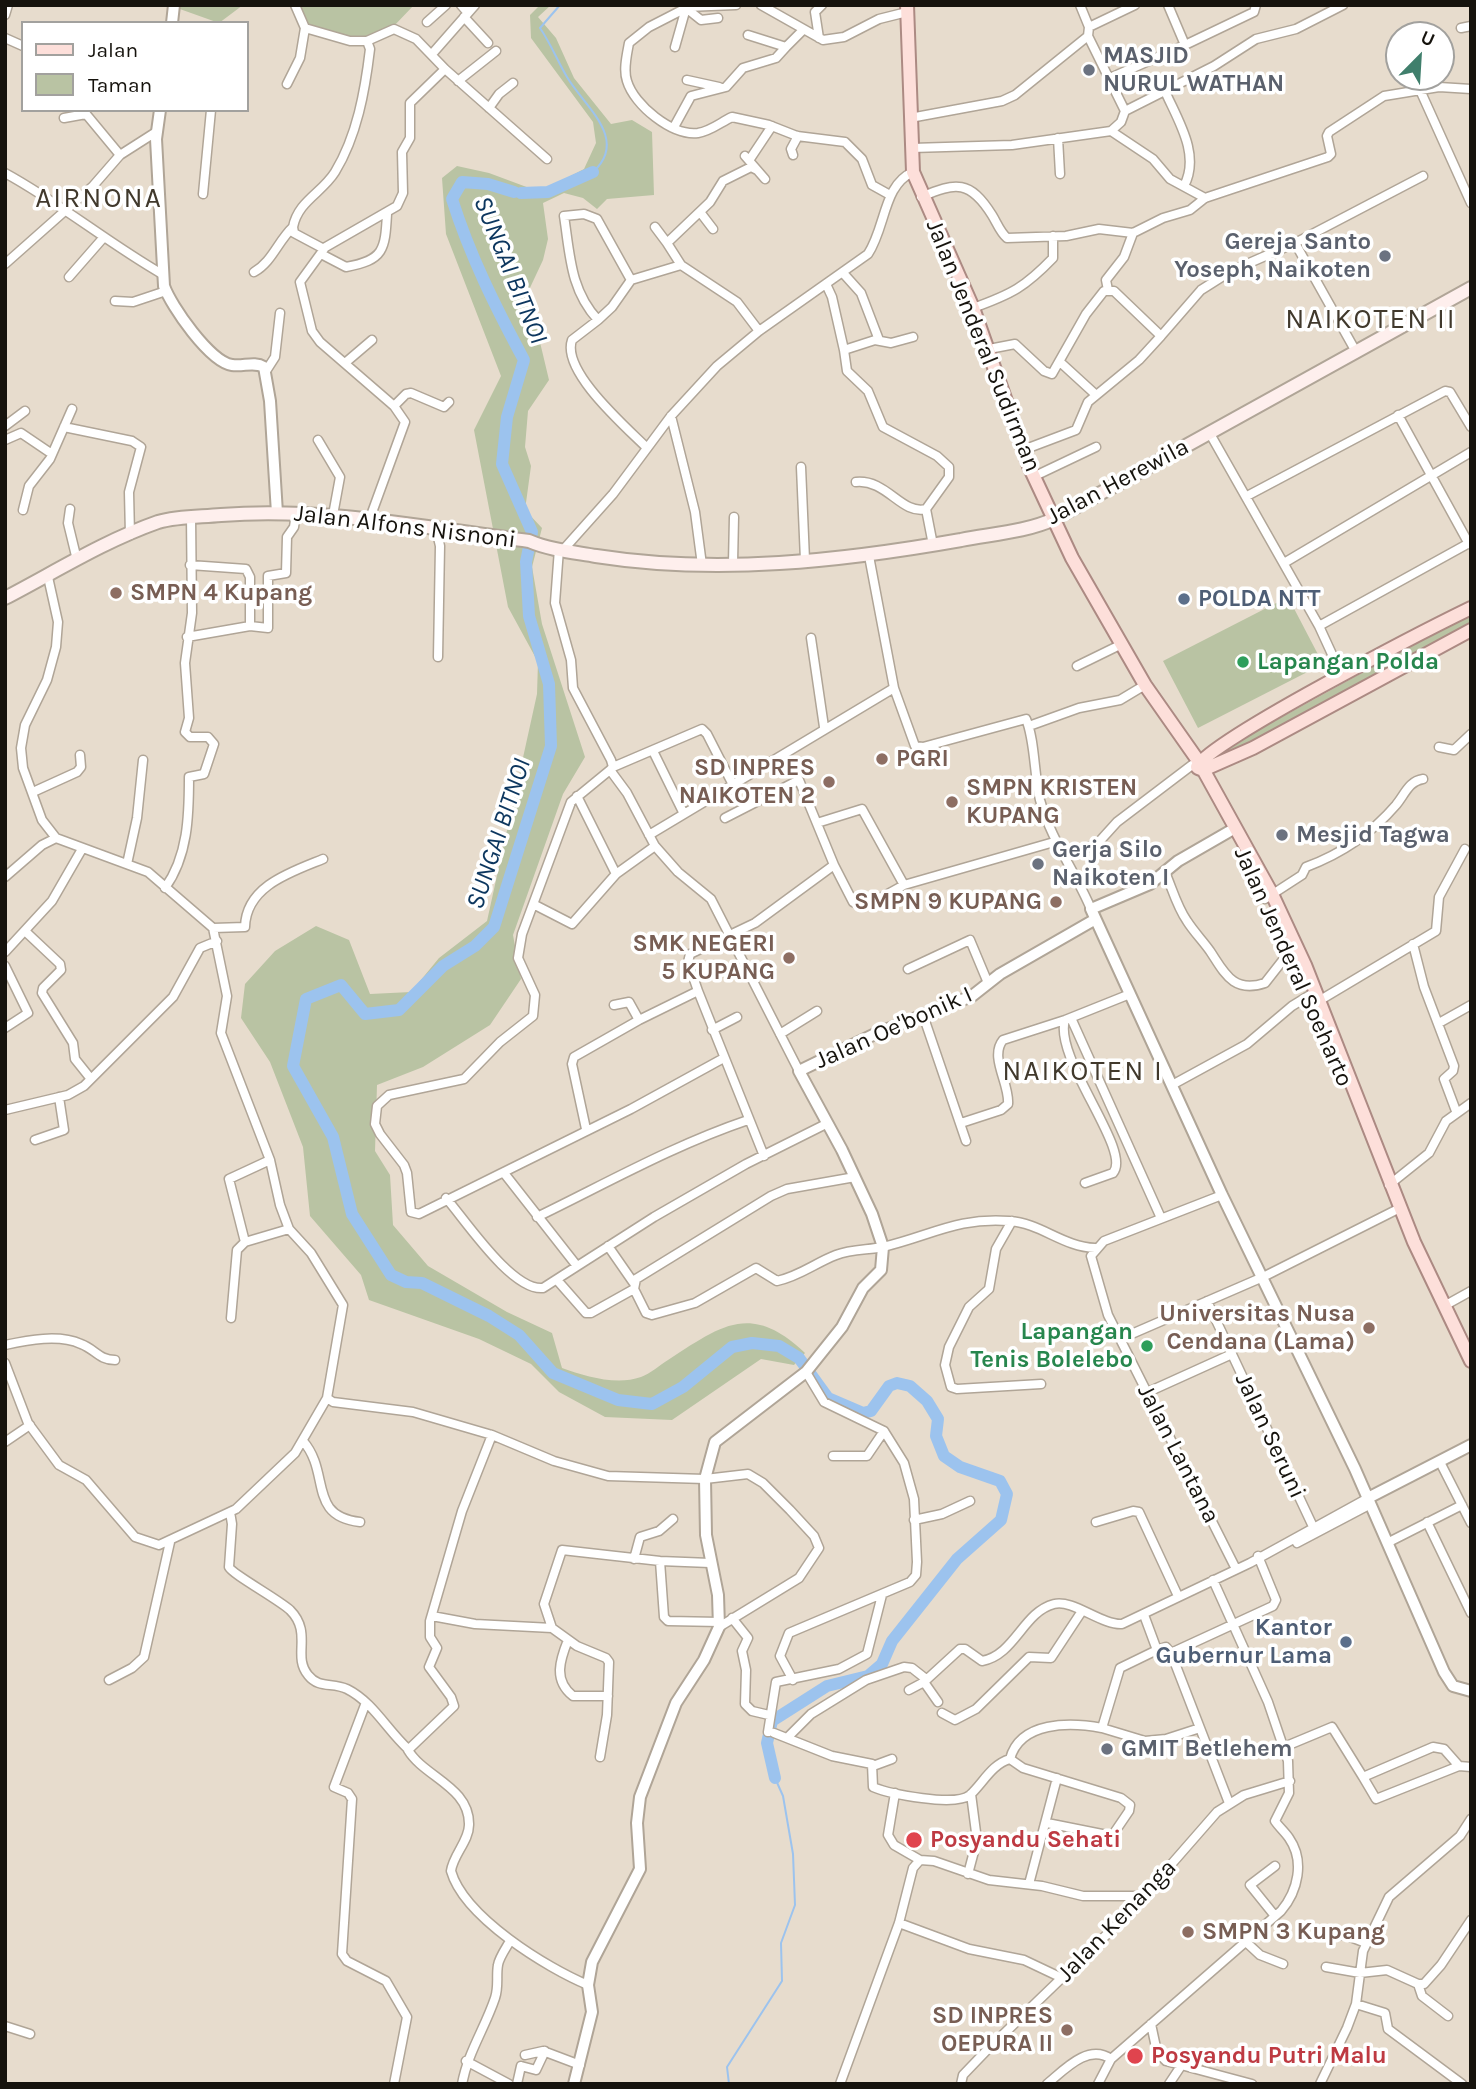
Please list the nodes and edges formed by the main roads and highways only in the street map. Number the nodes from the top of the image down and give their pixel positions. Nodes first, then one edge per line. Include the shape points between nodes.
1 (907, 9) edge
2 (1471, 288) edge
3 (1051, 520) junction
4 (543, 547) joint
5 (5, 598) edge
6 (1471, 608) edge
7 (1471, 630) edge
8 (1246, 731) junction
9 (1180, 743) junction
10 (1253, 748) junction
11 (1198, 766) junction
12 (1208, 786) junction
13 (1268, 896) junction
14 (1314, 997) junction
15 (1389, 1185) junction
16 (1416, 1246) junction
17 (1470, 1357) edge

1 - 3 main road, Jalan Jenderal Sudirman via 913,172 973,308 1032,471 1028,474
2 - 3 main road, Jalan Herewila
3 - 4 main road, Jalan Herewila via 869,556 805,560 702,565 627,561
3 - 9 main road, Jalan Jenderal Soeharto via 1066,555 1072,558
4 - 5 main road, Jalan Alfons Nisnoni via 529,541 370,518 296,513 191,516 156,523
6 - 8 main road
7 - 10 main road
8 - 9 main road via 1202,748
8 - 11 main road
9 - 11 main road, Jalan Jenderal Soeharto
10 - 11 main road
10 - 12 main road via 1221,770
11 - 12 main road, Jalan Jenderal Soeharto
12 - 13 main road, Jalan Jenderal Soeharto
12 - 13 main road, Jalan Jenderal Soeharto
13 - 14 main road, Jalan Jenderal Soeharto
13 - 14 main road, Jalan Jenderal Soeharto
14 - 15 main road, Jalan Jenderal Soeharto
15 - 16 main road, Jalan Jenderal Soeharto
15 - 16 main road, Jalan Jenderal Soeharto via 1396,1210
16 - 17 main road, Jalan Jenderal Soeharto

